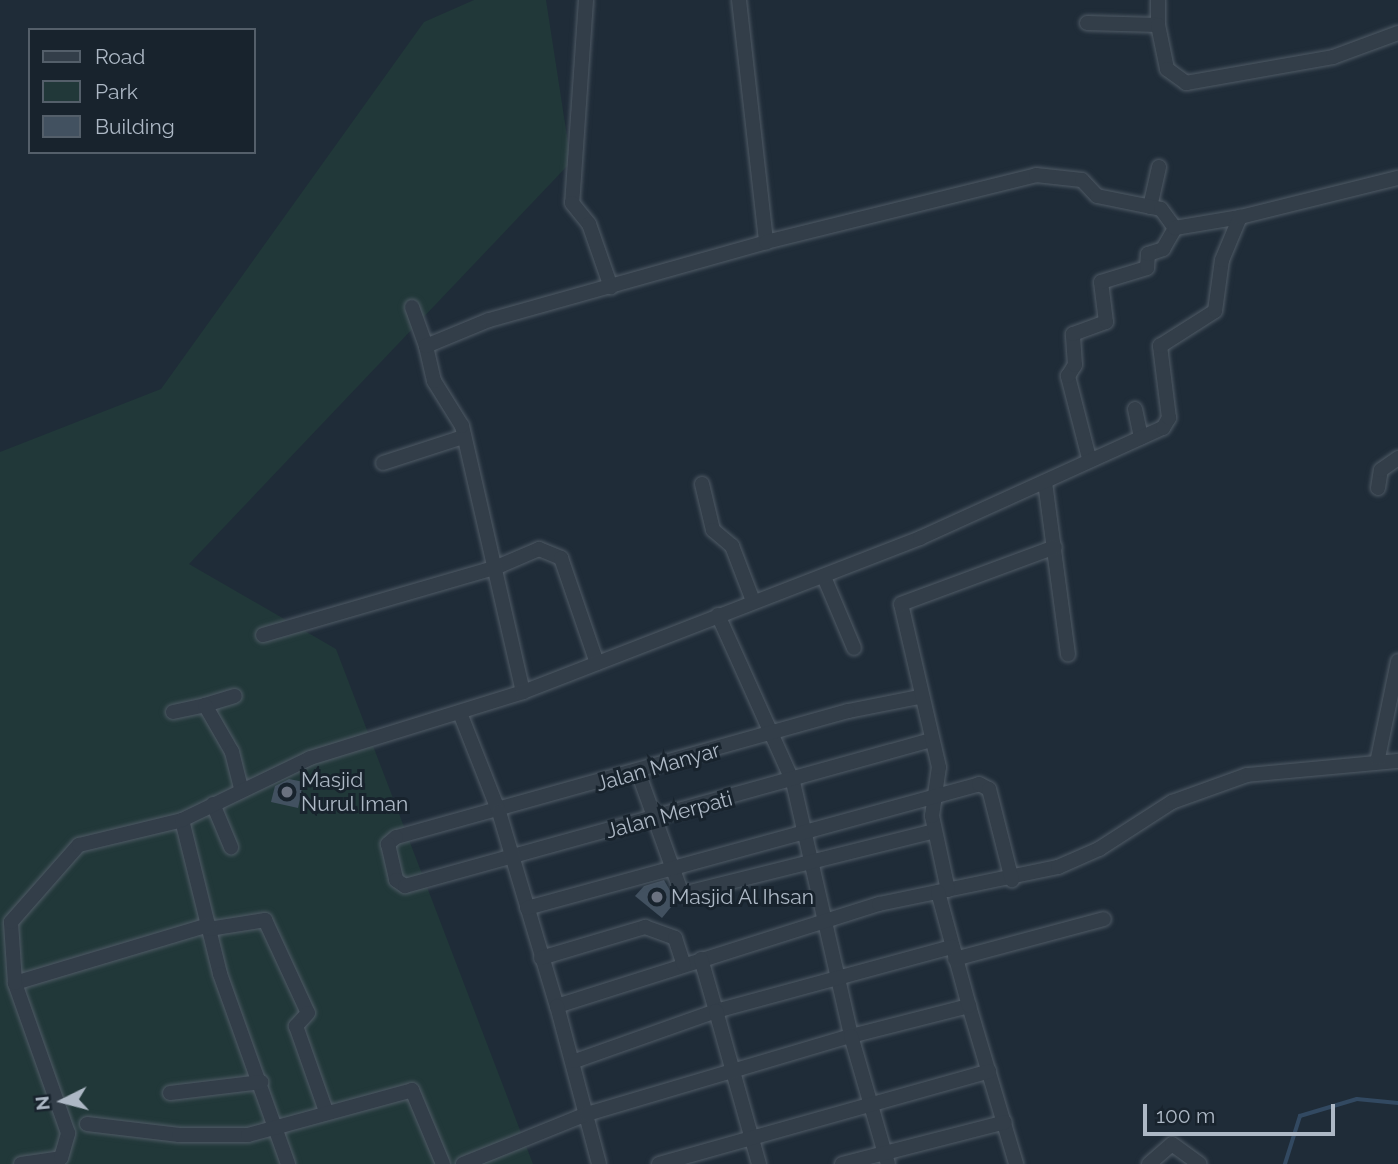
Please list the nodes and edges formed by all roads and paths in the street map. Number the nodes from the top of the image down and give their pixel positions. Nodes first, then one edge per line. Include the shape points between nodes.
1 (586, 0) edge
2 (739, 0) edge
3 (1158, 0) edge
4 (1087, 23) dead end
5 (1158, 25) junction
6 (1398, 33) edge
7 (1159, 167) dead end
8 (1398, 178) edge
9 (1150, 207) junction
10 (1240, 217) junction
11 (1175, 228) junction
12 (766, 242) junction
13 (611, 287) junction
14 (412, 307) dead end
15 (426, 346) junction
16 (1135, 409) dead end
17 (463, 437) junction
18 (1141, 437) junction
19 (1089, 458) junction
20 (1398, 458) edge
21 (383, 463) dead end
22 (1045, 482) junction
23 (702, 485) dead end
24 (1378, 488) dead end
25 (1055, 547) junction
26 (497, 568) junction
27 (824, 576) junction
28 (753, 601) junction
29 (718, 615) junction
30 (263, 635) dead end
31 (854, 648) dead end
32 (1068, 654) dead end
33 (1398, 662) edge
34 (597, 663) junction
35 (523, 692) junction
36 (235, 696) dead end
37 (919, 697) junction
38 (205, 705) junction
39 (173, 712) dead end
40 (460, 713) junction
41 (776, 733) junction
42 (932, 740) junction
43 (1378, 758) junction
44 (1398, 761) edge
45 (638, 772) junction
46 (793, 782) junction
47 (240, 789) junction
48 (934, 796) junction
49 (213, 804) junction
50 (499, 812) junction
51 (654, 818) junction
52 (182, 820) junction
53 (803, 828) junction
54 (934, 831) junction
55 (231, 847) dead end
56 (513, 858) junction
57 (810, 864) junction
58 (669, 865) junction
59 (1012, 880) junction
60 (405, 886) joint
61 (943, 891) junction
62 (527, 908) junction
63 (1104, 919) dead end
64 (820, 920) junction
65 (5, 922) edge
66 (209, 927) junction
67 (953, 953) junction
68 (541, 958) junction
69 (702, 958) junction
70 (684, 965) junction
71 (835, 978) junction
72 (15, 983) junction
73 (557, 1006) junction
74 (970, 1006) junction
75 (716, 1010) junction
76 (851, 1036) junction
77 (575, 1061) junction
78 (732, 1071) junction
79 (989, 1071) junction
80 (261, 1082) junction
81 (170, 1093) dead end
82 (871, 1102) junction
83 (326, 1111) junction
84 (587, 1114) junction
85 (1005, 1122) junction
86 (87, 1124) dead end
87 (278, 1127) junction
88 (752, 1138) junction
89 (886, 1158) edge
90 (20, 1164) edge
91 (288, 1164) edge
92 (443, 1164) edge
93 (463, 1164) edge
94 (599, 1164) edge
95 (659, 1164) edge
96 (759, 1164) edge
97 (842, 1164) edge
98 (1016, 1164) edge
99 (1149, 1164) edge
100 (1200, 1164) edge

1 - 13 street via 572,203 589,224
2 - 12 street
3 - 5 street
4 - 5 street
5 - 6 street via 1167,69 1186,83 1333,57
7 - 9 street
8 - 10 street
9 - 11 street via 1164,211
9 - 12 street via 1097,197 1082,180 1036,175
10 - 11 street
10 - 18 street via 1222,260 1215,311 1160,346 1168,423
11 - 19 street via 1163,249 1148,254 1147,268 1101,282 1106,322 1073,334 1075,365 1068,376
12 - 13 street
13 - 15 street via 489,320
14 - 15 street
15 - 17 street via 434,381
16 - 18 street
17 - 21 street
17 - 26 street
18 - 19 street
19 - 22 street
20 - 24 street via 1381,470
22 - 25 street
22 - 27 street
23 - 28 street via 713,530 732,545
25 - 32 street
25 - 37 street via 901,604
26 - 30 street
26 - 34 street via 539,549 561,558
26 - 35 street
27 - 28 street
27 - 31 street
28 - 29 street
29 - 34 street
29 - 41 street
33 - 43 street
34 - 35 street
35 - 40 street
36 - 38 street
37 - 41 street, Jalan Manyar
37 - 42 street
38 - 39 street
38 - 47 street via 232,752
40 - 47 street via 310,758
40 - 50 street
41 - 45 street, Jalan Manyar
41 - 46 street
42 - 46 street, Jalan Merpati
42 - 48 street via 940,778
43 - 44 street
43 - 59 street via 1247,775 1204,789 1154,812 1091,853
45 - 50 street, Jalan Manyar
45 - 51 street
46 - 51 street, Jalan Merpati
46 - 53 street
47 - 49 street
48 - 53 street
48 - 54 street
48 - 59 street via 979,784 989,789
49 - 52 street
49 - 55 street
50 - 56 street
50 - 60 street, Jalan Manyar via 396,837 388,844 396,880
51 - 56 street, Jalan Merpati
51 - 58 street
52 - 65 street via 79,845
52 - 66 street
53 - 57 street
53 - 58 street
54 - 57 street
54 - 61 street
56 - 60 street, Jalan Merpati
56 - 62 street
57 - 58 street via 686,895 676,888
57 - 64 street
58 - 62 street
59 - 61 street
61 - 64 street
61 - 67 street
62 - 68 street
63 - 67 street
64 - 69 street
64 - 71 street
65 - 72 street
66 - 72 street
66 - 80 street
66 - 83 street via 261,919 272,931 308,1013 296,1026
67 - 71 street
67 - 74 street
68 - 70 street via 645,927 675,937
68 - 73 street
69 - 70 street
69 - 75 street
70 - 73 street
71 - 75 street
71 - 76 street
72 - 90 street via 68,1133 61,1158
73 - 77 street
74 - 76 street
74 - 79 street
75 - 77 street
75 - 78 street
76 - 78 street
76 - 82 street
77 - 84 street
78 - 84 street
78 - 88 street
79 - 82 street
79 - 85 street
80 - 81 street
80 - 87 street
82 - 88 street
82 - 89 street
83 - 87 street
83 - 92 street via 412,1090
84 - 93 street
84 - 94 street
85 - 89 street
85 - 98 street
86 - 87 street via 179,1135 248,1135
87 - 91 street
88 - 95 street
88 - 96 street
89 - 97 street
99 - 100 street via 1172,1144

